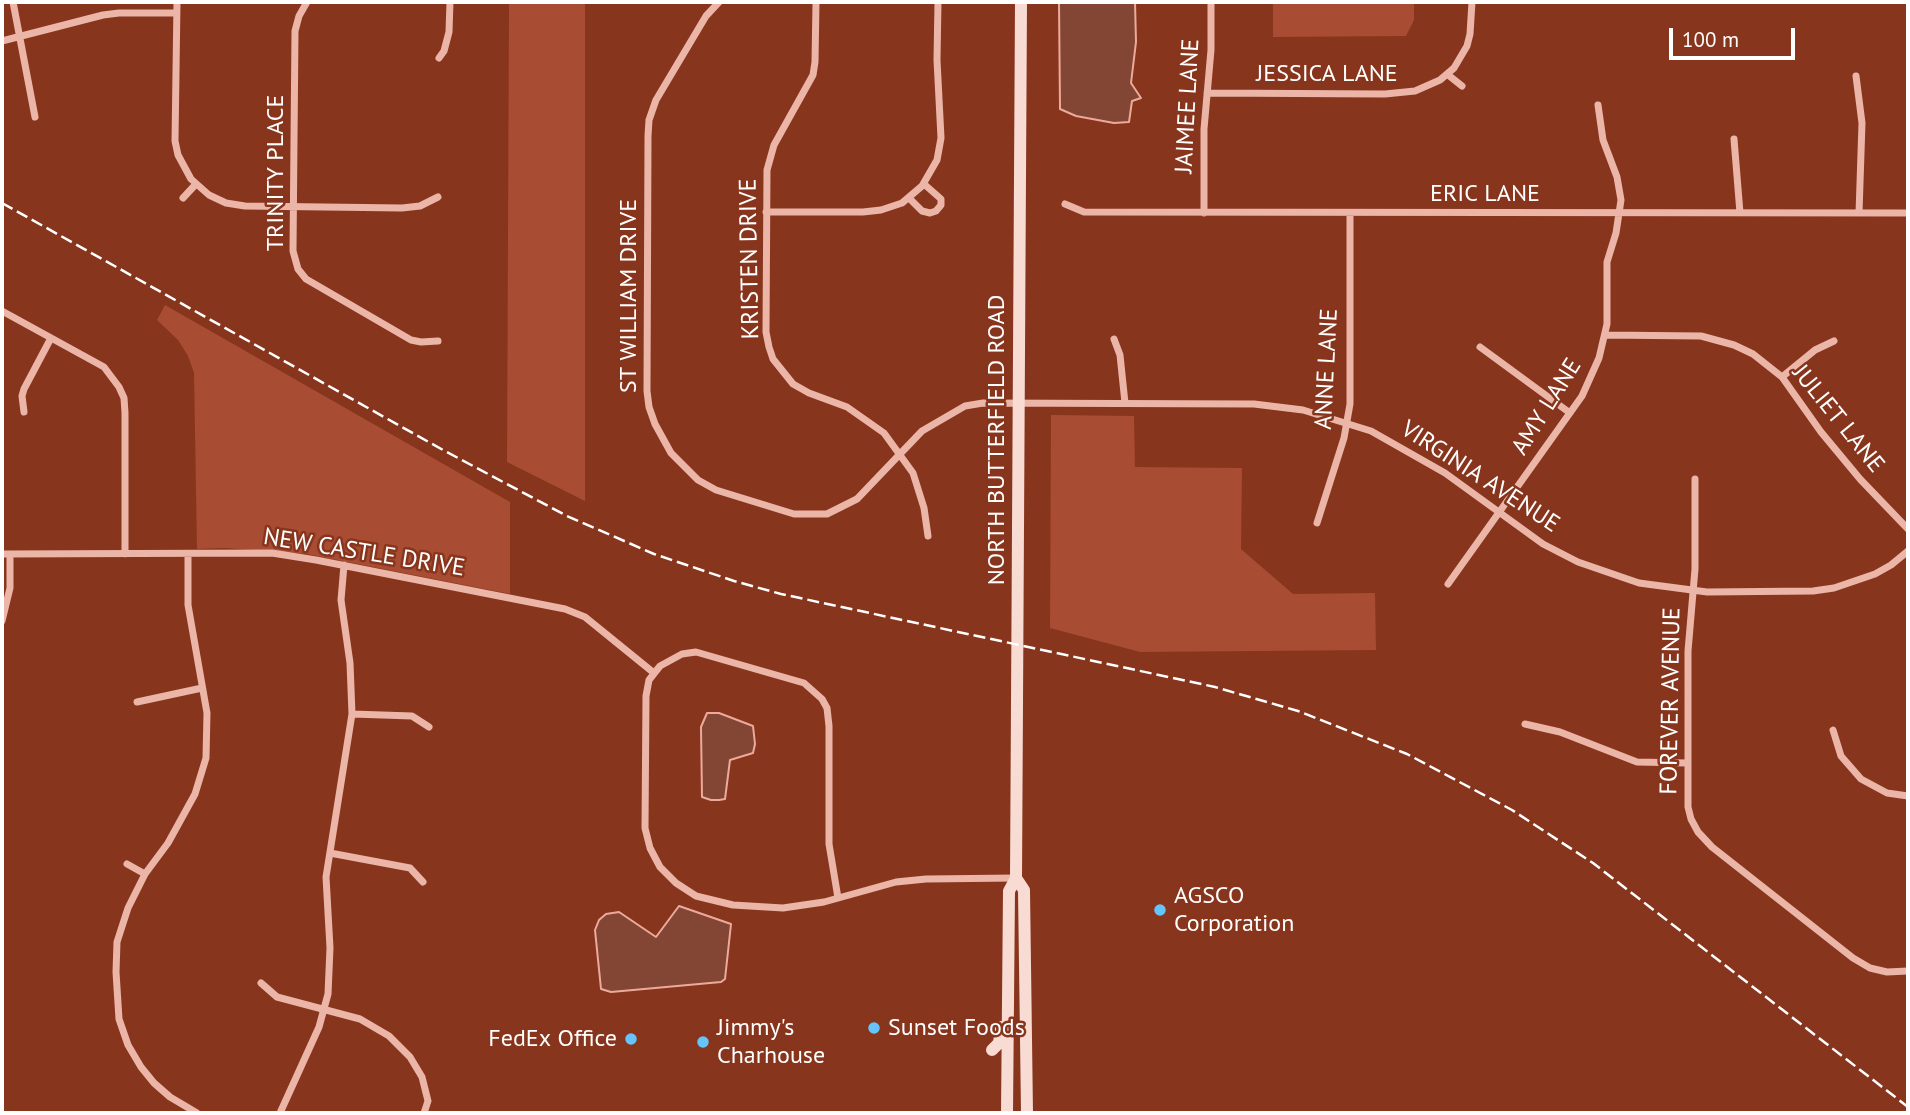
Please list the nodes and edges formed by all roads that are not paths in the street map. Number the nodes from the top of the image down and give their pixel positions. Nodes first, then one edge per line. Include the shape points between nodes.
1 (13, 2) edge
2 (177, 2) edge
3 (307, 2) edge
4 (450, 2) edge
5 (719, 2) edge
6 (816, 2) edge
7 (938, 2) edge
8 (1021, 2) edge
9 (1211, 2) edge
10 (1472, 2) edge
11 (176, 13) junction
12 (21, 36) junction
13 (2, 41) edge
14 (439, 58) dead end
15 (1447, 74) junction
16 (1856, 76) dead end
17 (1462, 86) dead end
18 (1208, 93) junction
19 (1598, 104) dead end
20 (35, 117) dead end
21 (1734, 139) dead end
22 (196, 184) junction
23 (924, 184) junction
24 (438, 197) dead end
25 (183, 198) dead end
26 (909, 198) junction
27 (1065, 204) dead end
28 (294, 207) junction
29 (766, 212) junction
30 (1203, 213) junction
31 (1350, 213) junction
32 (1619, 213) junction
33 (1740, 213) junction
34 (1859, 213) junction
35 (1908, 213) edge
36 (2, 311) edge
37 (1605, 335) junction
38 (51, 338) junction
39 (1114, 339) dead end
40 (438, 341) dead end
41 (1834, 341) dead end
42 (1480, 347) dead end
43 (1782, 377) junction
44 (1018, 403) junction
45 (1125, 403) junction
46 (24, 412) dead end
47 (1570, 414) junction
48 (1347, 423) junction
49 (900, 453) junction
50 (1695, 479) dead end
51 (1499, 512) junction
52 (1317, 523) dead end
53 (1908, 529) edge
54 (928, 536) dead end
55 (1908, 551) edge
56 (6, 554) edge
57 (125, 554) junction
58 (188, 554) junction
59 (344, 565) junction
60 (1448, 584) dead end
61 (1693, 591) junction
62 (2, 621) edge
63 (654, 673) junction
64 (202, 688) junction
65 (137, 702) dead end
66 (352, 714) junction
67 (1524, 724) dead end
68 (429, 727) dead end
69 (1833, 730) dead end
70 (1687, 763) junction
71 (1908, 796) edge
72 (330, 853) junction
73 (127, 864) dead end
74 (145, 874) junction
75 (1016, 878) junction
76 (423, 882) dead end
77 (838, 898) junction
78 (1008, 951) junction
79 (1908, 971) edge
80 (261, 983) dead end
81 (324, 1009) junction
82 (1026, 1030) junction
83 (992, 1050) dead end
84 (1007, 1058) junction
85 (197, 1113) edge
86 (280, 1113) edge
87 (424, 1113) edge
88 (1007, 1113) edge
89 (1027, 1113) edge

1 - 12 street
2 - 11 street
3 - 28 street, TRINITY PLACE via 295,31
4 - 14 street via 449,32
5 - 49 street, ST WILLIAM DRIVE via 670,76 649,120 647,391 655,424 671,453 698,480 737,498 804,515 827,514 857,499
6 - 29 street, KRISTEN DRIVE via 813,75 774,145
7 - 23 street via 941,138 937,160
8 - 44 main road, NORTH BUTTERFIELD ROAD
9 - 18 street, JAIMEE LANE
10 - 15 street, JESSICA LANE via 1467,46
11 - 12 street via 103,15
11 - 22 street via 176,141 181,164
12 - 13 street
12 - 20 street
15 - 17 street
15 - 18 street, JESSICA LANE via 1429,87 1405,94
16 - 34 street via 1862,122
18 - 30 street, JAIMEE LANE
19 - 32 street, AMY LANE via 1603,140 1620,192
21 - 33 street
22 - 25 street
22 - 28 street via 215,198 236,205
23 - 26 street
23 - 26 street via 941,199 936,211 922,211
24 - 28 street via 402,208
26 - 29 street via 889,208 863,212
27 - 30 street, ERIC LANE via 1084,212
28 - 40 street, TRINITY PLACE via 293,251 306,279 411,340
29 - 49 street, KRISTEN DRIVE via 766,331 774,359 793,384 863,416
30 - 31 street, ERIC LANE
31 - 32 street, ERIC LANE
31 - 48 street, ANNE LANE
32 - 33 street, ERIC LANE
32 - 37 street, AMY LANE via 1607,262
33 - 34 street, ERIC LANE
34 - 35 street, ERIC LANE
36 - 38 street
37 - 43 street, JULIET LANE via 1716,339 1753,354
37 - 47 street, AMY LANE via 1592,377
38 - 46 street via 24,389
38 - 57 street via 104,367 124,398
39 - 45 street
41 - 43 street
42 - 47 street
43 - 53 street, JULIET LANE via 1829,442
44 - 45 street, VIRGINIA AVENUE
44 - 49 street, ST WILLIAM DRIVE via 964,406 922,431
44 - 75 main road, NORTH BUTTERFIELD ROAD
45 - 48 street, VIRGINIA AVENUE via 1263,405
47 - 51 street, AMY LANE
48 - 51 street, VIRGINIA AVENUE via 1394,442
48 - 52 street, ANNE LANE
49 - 54 street, KRISTEN DRIVE via 914,473
50 - 61 street, FOREVER AVENUE
51 - 60 street, AMY LANE
51 - 61 street, VIRGINIA AVENUE via 1543,544 1588,566 1639,583
55 - 61 street, VIRGINIA AVENUE via 1875,574 1833,588
56 - 57 street, NEW CASTLE DRIVE
56 - 62 street via 10,588
57 - 58 street, NEW CASTLE DRIVE
58 - 59 street, NEW CASTLE DRIVE via 272,553
58 - 64 street via 188,605
59 - 63 street, NEW CASTLE DRIVE via 565,609 585,617
59 - 66 street via 341,600
61 - 70 street, FOREVER AVENUE
63 - 77 street via 671,658 696,652 804,683 822,699 829,726 829,844
63 - 77 street via 646,696 645,828 660,867 696,897 714,902 783,908
64 - 65 street
64 - 74 street via 207,738 200,780
66 - 68 street via 412,716
66 - 72 street
67 - 70 street via 1560,732 1637,762
69 - 71 street via 1841,756 1861,779 1887,793
70 - 79 street, FOREVER AVENUE via 1689,811 1698,832 1712,847 1853,958 1870,968
72 - 76 street via 410,868
72 - 81 street via 326,877 330,974
73 - 74 street
74 - 85 street via 117,942 119,1019 141,1067 170,1097
75 - 77 street via 897,882
75 - 78 main road, NORTH BUTTERFIELD ROAD via 1009,891
75 - 82 main road, NORTH BUTTERFIELD ROAD via 1024,890
78 - 83 main road via 999,1043
78 - 84 main road, NORTH BUTTERFIELD ROAD
80 - 81 street via 277,997
81 - 86 street
81 - 87 street via 360,1019 400,1046 422,1077 428,1101
82 - 84 main road
82 - 89 main road, NORTH BUTTERFIELD ROAD
84 - 88 main road, NORTH BUTTERFIELD ROAD

